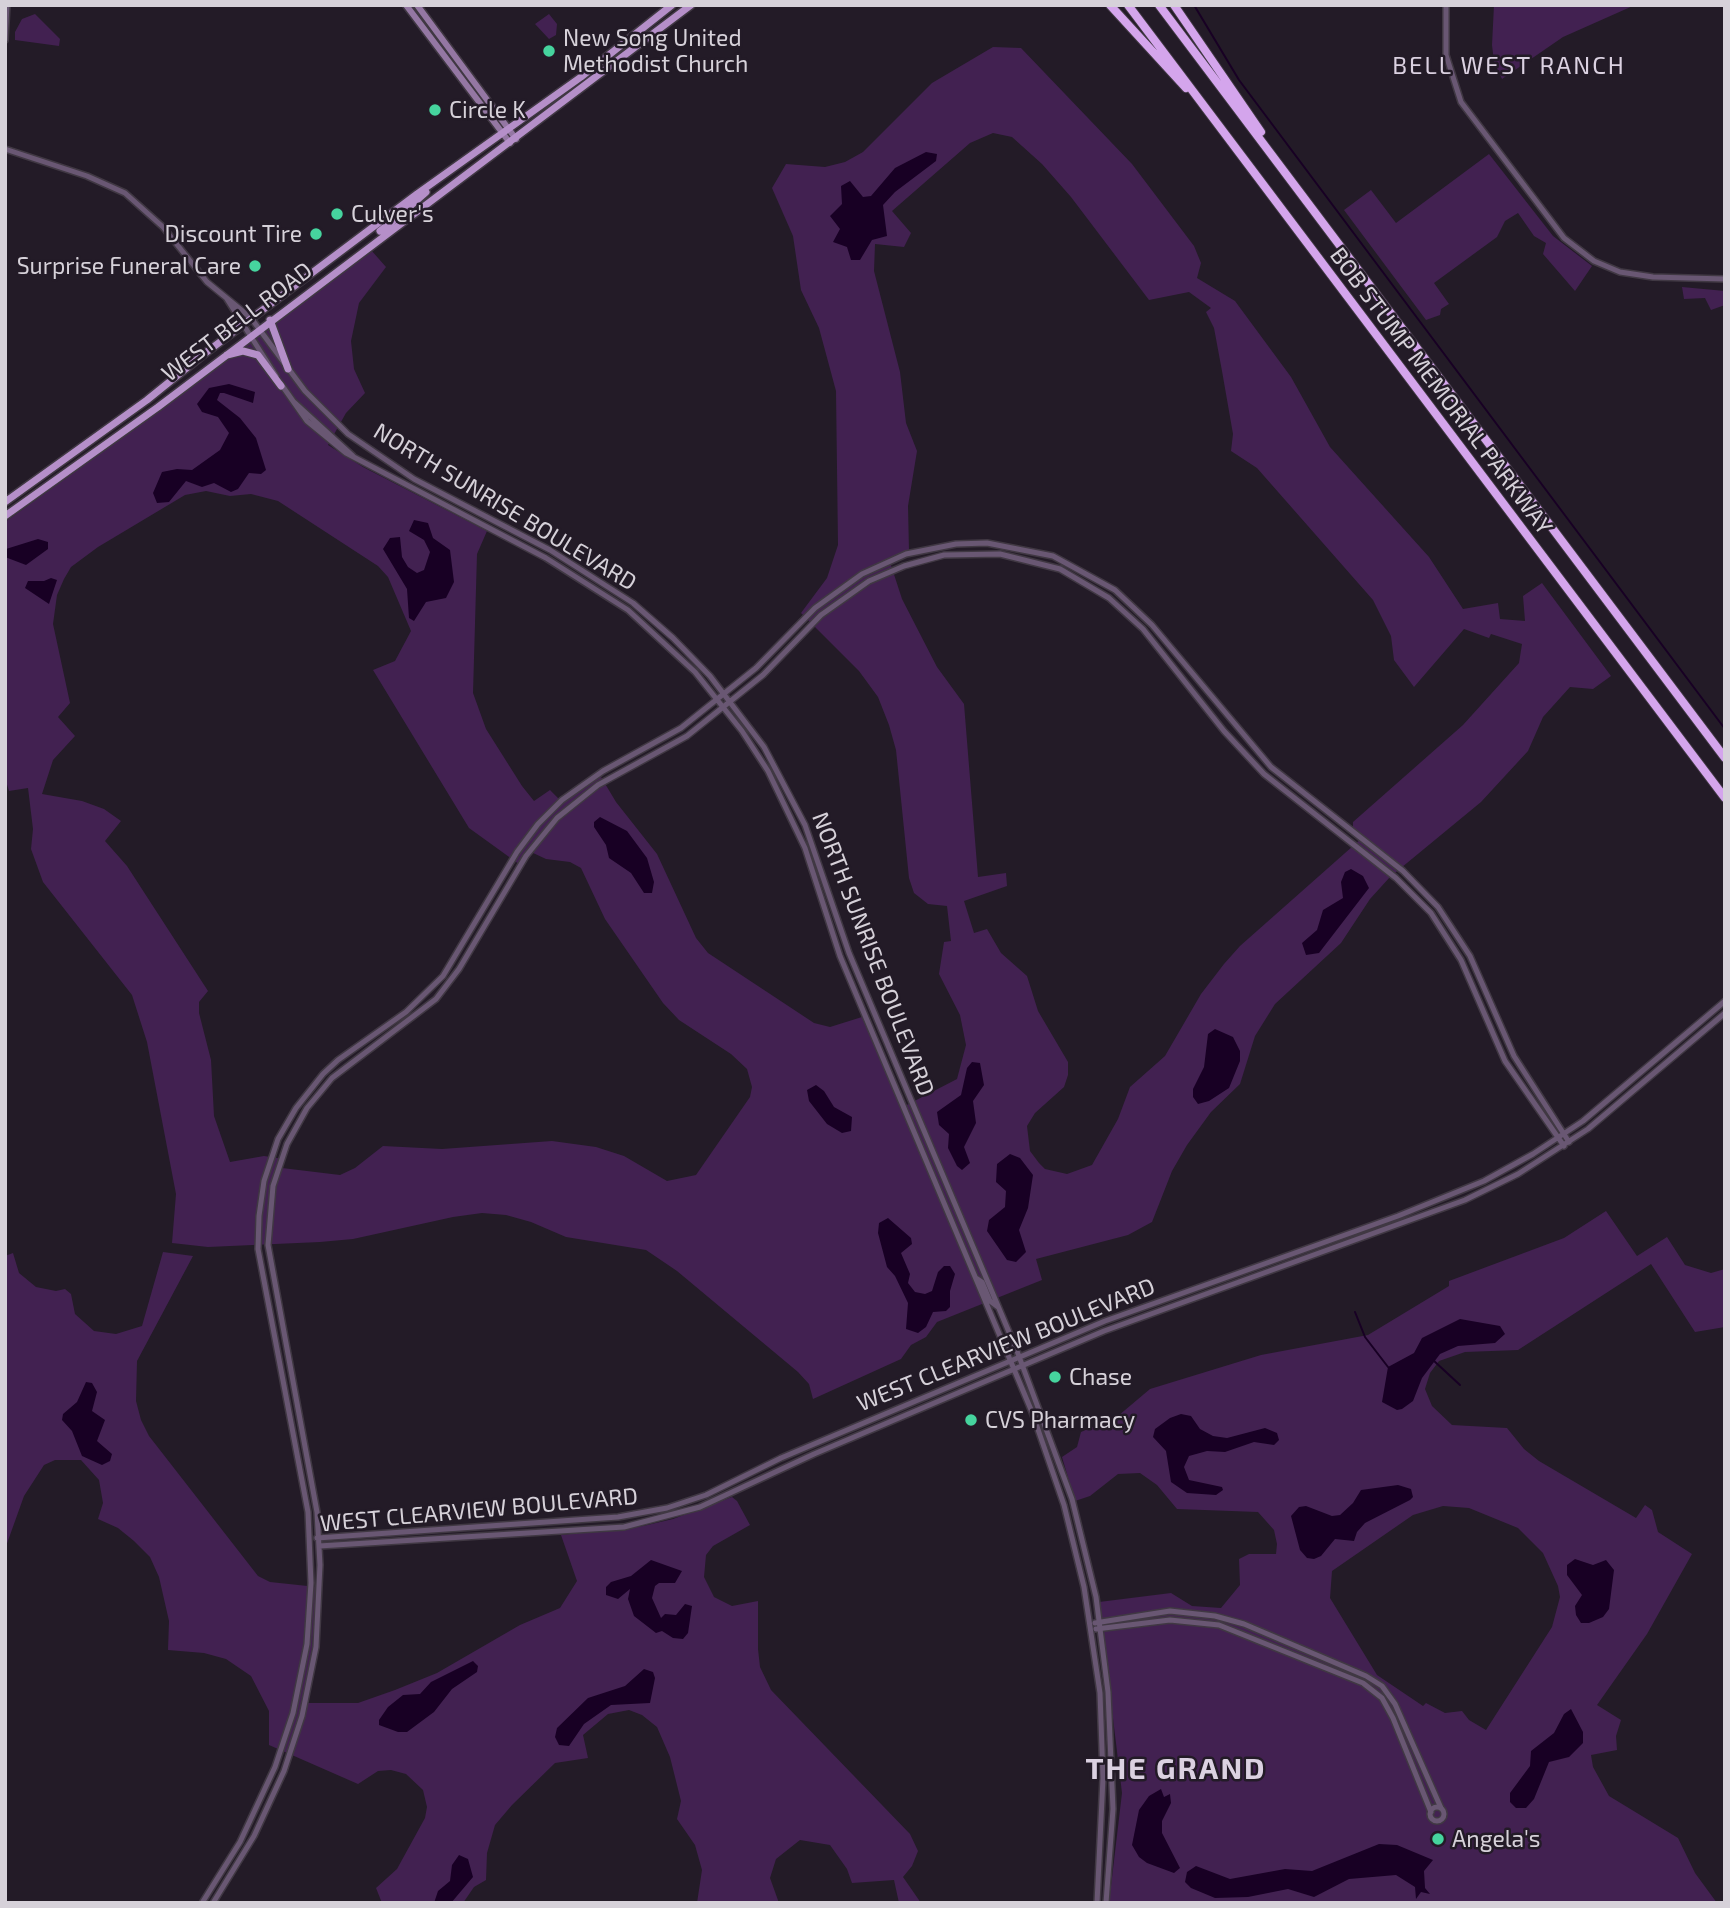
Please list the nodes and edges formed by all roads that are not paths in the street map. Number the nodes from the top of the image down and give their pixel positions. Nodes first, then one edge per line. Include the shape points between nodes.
1 (7, 5) edge
2 (406, 5) edge
3 (417, 5) edge
4 (672, 5) edge
5 (691, 5) edge
6 (1110, 5) edge
7 (1128, 5) edge
8 (1159, 5) edge
9 (1174, 5) edge
10 (1446, 5) edge
11 (5, 40) edge
12 (618, 49) junction
13 (625, 58) junction
14 (1196, 96) junction
15 (506, 131) junction
16 (513, 141) junction
17 (5, 149) edge
18 (433, 183) junction
19 (1302, 196) junction
20 (392, 213) junction
21 (403, 220) junction
22 (360, 252) junction
23 (1725, 279) edge
24 (225, 296) junction
25 (251, 318) junction
26 (270, 320) junction
27 (244, 324) junction
28 (254, 332) junction
29 (217, 360) junction
30 (288, 369) junction
31 (281, 386) junction
32 (291, 400) junction
33 (342, 429) junction
34 (335, 438) junction
35 (356, 459) junction
36 (5, 502) edge
37 (5, 516) edge
38 (721, 696) junction
39 (727, 704) junction
40 (1725, 758) edge
41 (1725, 798) edge
42 (1725, 1000) edge
43 (1725, 1013) edge
44 (1565, 1134) junction
45 (1558, 1139) junction
46 (1566, 1144) junction
47 (983, 1283) junction
48 (990, 1300) junction
49 (1019, 1356) junction
50 (1011, 1360) junction
51 (1023, 1365) junction
52 (1014, 1369) junction
53 (1056, 1450) junction
54 (1047, 1451) junction
55 (319, 1537) junction
56 (311, 1541) junction
57 (320, 1547) junction
58 (1244, 1624) junction
59 (1098, 1626) junction
60 (1243, 1632) junction
61 (1278, 1638) junction
62 (1275, 1646) junction
63 (1333, 1661) junction
64 (1329, 1668) junction
65 (1441, 1808) junction
66 (1431, 1812) junction
67 (202, 1903) edge
68 (213, 1903) edge
69 (1097, 1903) edge
70 (1106, 1903) edge

1 - 11 street
2 - 15 main road
3 - 15 main road
4 - 12 main road, WEST BELL ROAD
5 - 13 main road, WEST BELL ROAD
6 - 14 highway
7 - 14 highway, BOB STUMP MEMORIAL PARKWAY
8 - 19 highway, BOB STUMP MEMORIAL PARKWAY
9 - 19 highway
10 - 23 street via 1446,55 1461,102 1564,238 1594,261 1636,275
12 - 13 main road
12 - 15 main road, WEST BELL ROAD
13 - 16 main road, WEST BELL ROAD
14 - 41 highway, BOB STUMP MEMORIAL PARKWAY
15 - 16 main road
15 - 18 main road, WEST BELL ROAD
16 - 21 main road, WEST BELL ROAD
17 - 24 street, NORTH SUNRISE BOULEVARD via 125,193 163,227 205,279
18 - 20 main road, WEST BELL ROAD
18 - 21 main road via 401,214
19 - 40 highway, BOB STUMP MEMORIAL PARKWAY
20 - 22 main road via 393,221
20 - 25 main road, WEST BELL ROAD
21 - 22 main road, WEST BELL ROAD
22 - 26 main road, WEST BELL ROAD
24 - 25 street, NORTH SUNRISE BOULEVARD
24 - 27 street, NORTH SUNRISE BOULEVARD
25 - 27 main road, WEST BELL ROAD
25 - 28 street, NORTH SUNRISE BOULEVARD
26 - 28 main road, WEST BELL ROAD
26 - 30 main road
27 - 28 street, NORTH SUNRISE BOULEVARD
27 - 36 main road, WEST BELL ROAD
28 - 29 main road, WEST BELL ROAD
28 - 30 street, NORTH SUNRISE BOULEVARD
28 - 31 street, NORTH SUNRISE BOULEVARD
29 - 31 main road via 235,352 254,353
29 - 37 main road, WEST BELL ROAD
30 - 33 street, NORTH SUNRISE BOULEVARD
31 - 32 street, NORTH SUNRISE BOULEVARD
32 - 34 street
32 - 35 street, NORTH SUNRISE BOULEVARD via 326,439
33 - 34 street
33 - 38 street, NORTH SUNRISE BOULEVARD via 414,479 602,581 673,638
34 - 35 street
35 - 38 street, NORTH SUNRISE BOULEVARD via 597,589 668,644
38 - 39 street, NORTH SUNRISE BOULEVARD
38 - 44 street via 765,660 834,591 906,554 987,543 1037,551 1076,566 1138,610 1277,774 1403,871 1438,907 1470,956 1514,1056
38 - 56 street via 668,738 585,782 548,814 517,852 443,976 407,1012 323,1074 278,1139 264,1181 258,1249
39 - 45 street via 840,599 904,566 944,555 986,553 1034,560 1072,575 1131,617 1244,754 1271,780 1396,878 1430,913 1461,960 1505,1061
39 - 47 street, NORTH SUNRISE BOULEVARD via 793,820 840,956 976,1278
39 - 47 street, NORTH SUNRISE BOULEVARD via 774,764 805,825 849,953
39 - 55 street via 674,745 598,785 557,818 526,856 436,999 332,1078 307,1108 287,1144 273,1185 268,1245
42 - 44 street, WEST CLEARVIEW BOULEVARD
43 - 46 street, WEST CLEARVIEW BOULEVARD
44 - 45 street, WEST CLEARVIEW BOULEVARD
44 - 46 street
45 - 46 street
45 - 49 street, WEST CLEARVIEW BOULEVARD via 1508,1169 1433,1203 1152,1303
46 - 51 street, WEST CLEARVIEW BOULEVARD via 1450,1207 1125,1322
47 - 48 street, NORTH SUNRISE BOULEVARD
48 - 49 street, NORTH SUNRISE BOULEVARD via 998,1307
48 - 50 street, NORTH SUNRISE BOULEVARD
49 - 50 street, WEST CLEARVIEW BOULEVARD
49 - 51 street, NORTH SUNRISE BOULEVARD
50 - 52 street, NORTH SUNRISE BOULEVARD
50 - 55 street, WEST CLEARVIEW BOULEVARD via 667,1508 618,1517
51 - 52 street, WEST CLEARVIEW BOULEVARD
51 - 53 street, NORTH SUNRISE BOULEVARD
52 - 54 street, NORTH SUNRISE BOULEVARD
52 - 57 street, WEST CLEARVIEW BOULEVARD via 675,1515 624,1527
53 - 54 street
53 - 59 street, NORTH SUNRISE BOULEVARD via 1080,1529
54 - 69 street, NORTH SUNRISE BOULEVARD via 1084,1587 1100,1693 1103,1778
55 - 56 street, WEST CLEARVIEW BOULEVARD
55 - 57 street
56 - 57 street, WEST CLEARVIEW BOULEVARD
56 - 67 street via 307,1644 288,1729 254,1814
57 - 68 street via 316,1647 298,1730 263,1816
58 - 59 street via 1170,1611
58 - 60 street
58 - 61 street
59 - 60 street via 1198,1620
59 - 70 street, NORTH SUNRISE BOULEVARD via 1112,1759
60 - 62 street
61 - 62 street
61 - 63 street
62 - 64 street
63 - 64 street
63 - 65 street via 1375,1681 1389,1695
64 - 66 street via 1363,1683 1382,1698
65 - 66 street
65 - 66 street via 1445,1814 1439,1821 1432,1819

